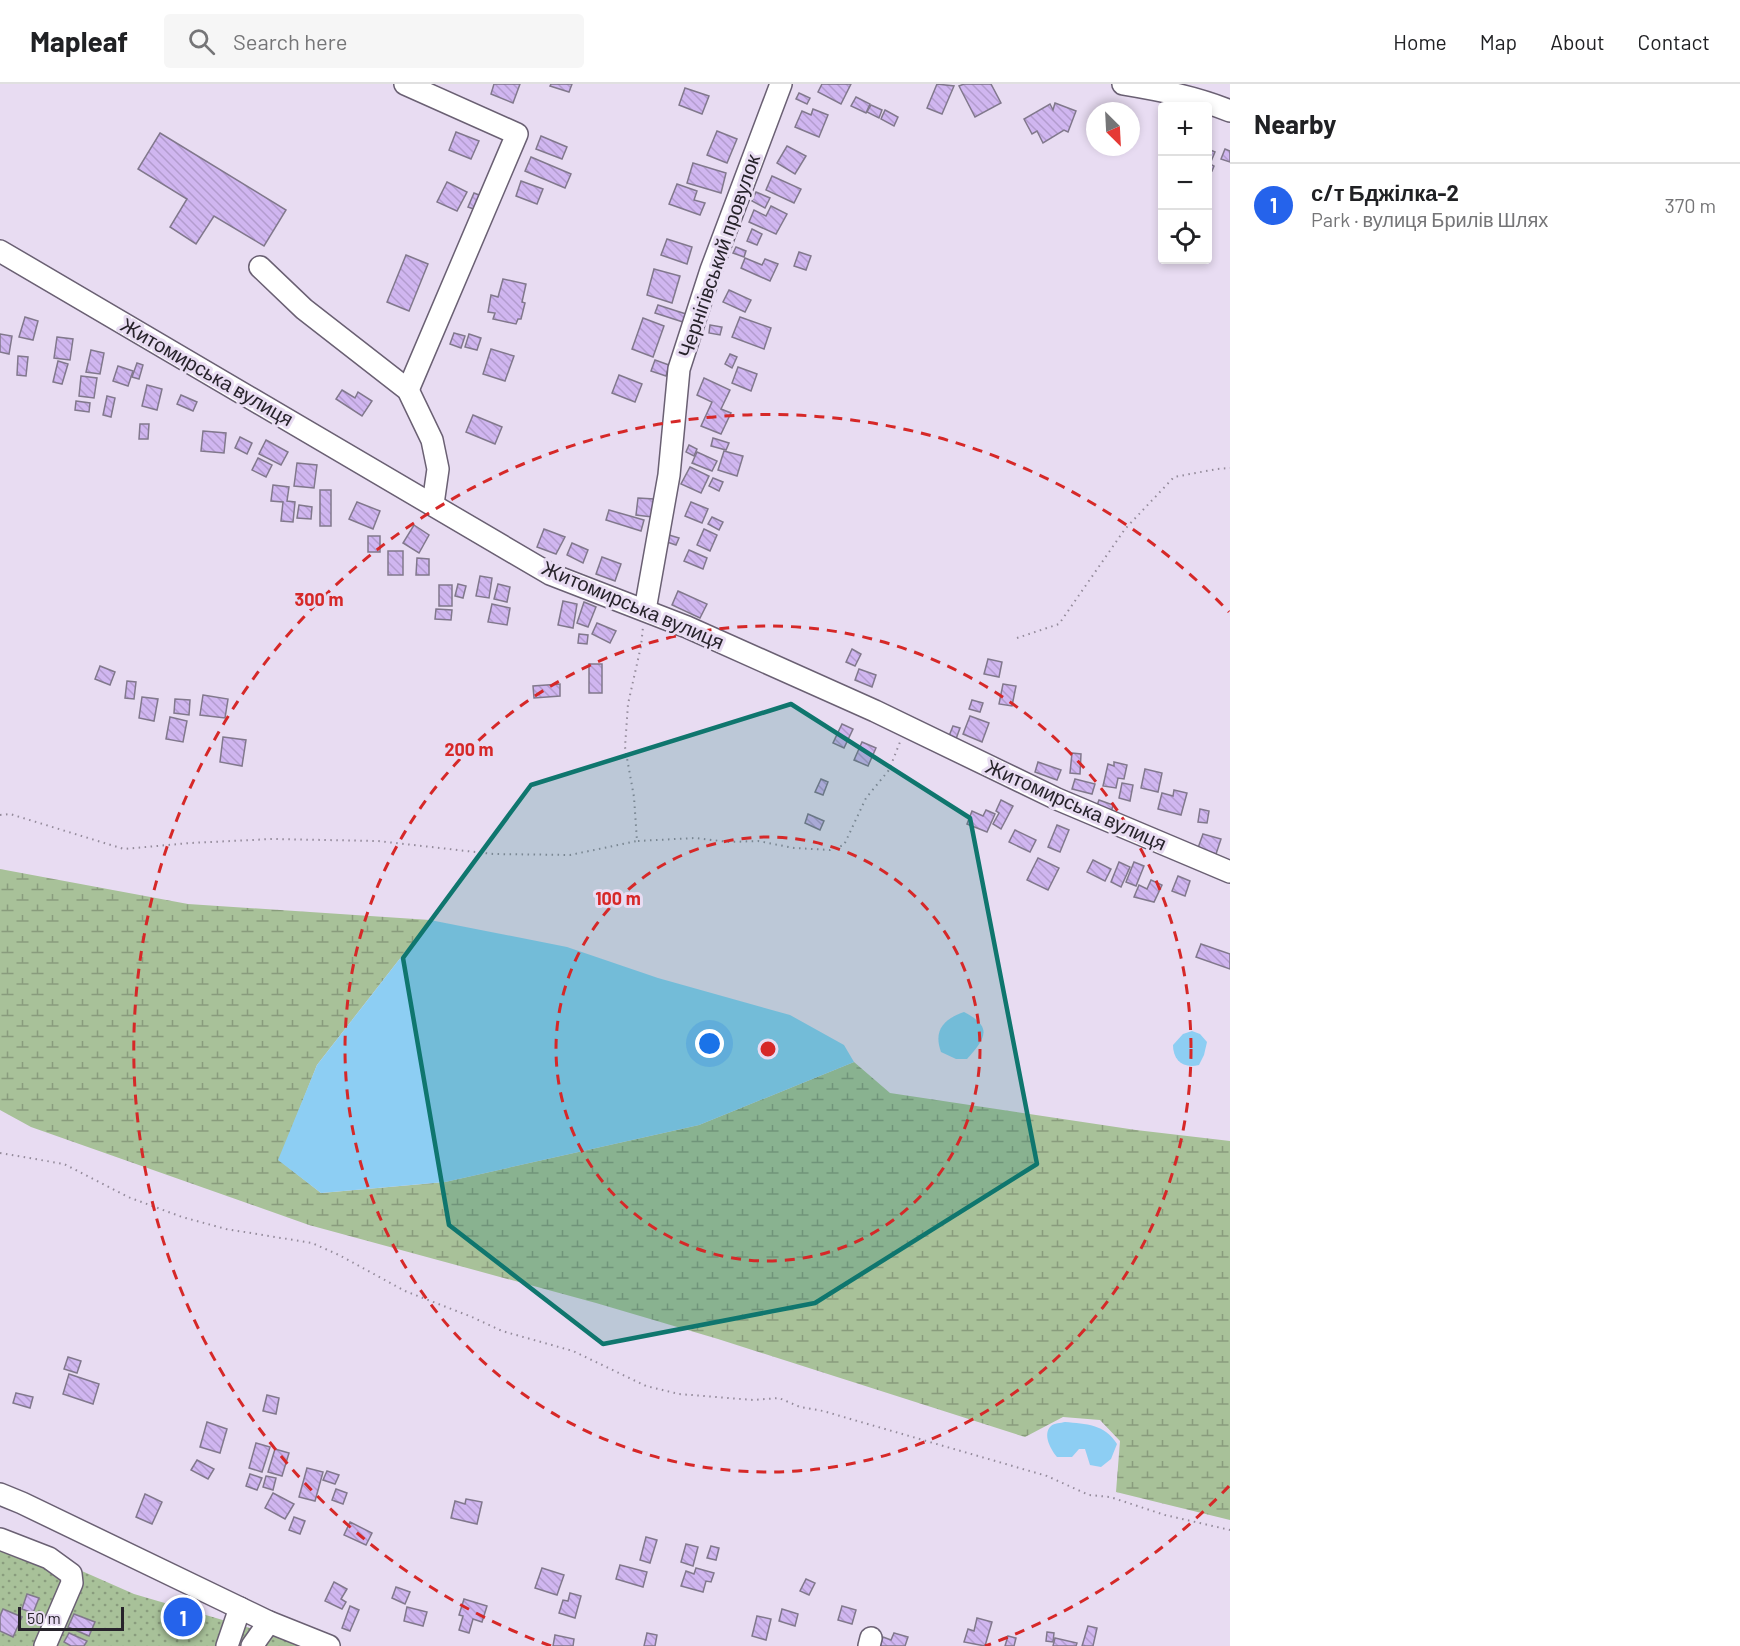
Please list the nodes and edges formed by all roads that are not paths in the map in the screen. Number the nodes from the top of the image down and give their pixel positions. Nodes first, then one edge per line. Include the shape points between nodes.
1 (405, 84) edge
2 (781, 84) edge
3 (1123, 84) edge
4 (1230, 111) edge
5 (0, 251) edge
6 (260, 267) dead end
7 (408, 390) junction
8 (433, 504) junction
9 (645, 610) junction
10 (1230, 872) edge
11 (0, 1494) edge
12 (0, 1539) edge
13 (240, 1608) junction
14 (269, 1622) junction
15 (45, 1646) edge
16 (227, 1646) edge
17 (252, 1646) edge
18 (329, 1646) edge

1 - 7 street via 517,134
2 - 9 street, Чернігівський провулок via 711,270 679,369 669,475
3 - 4 street
5 - 8 street, Житомирська вулиця
6 - 7 street via 304,309
7 - 8 street via 432,440 438,469
8 - 9 street, Житомирська вулиця via 550,573
9 - 10 street, Житомирська вулиця via 904,725 1057,799
11 - 13 street
12 - 15 street via 50,1558 71,1574 72,1583
13 - 14 street
13 - 16 street
14 - 17 street
14 - 18 street

